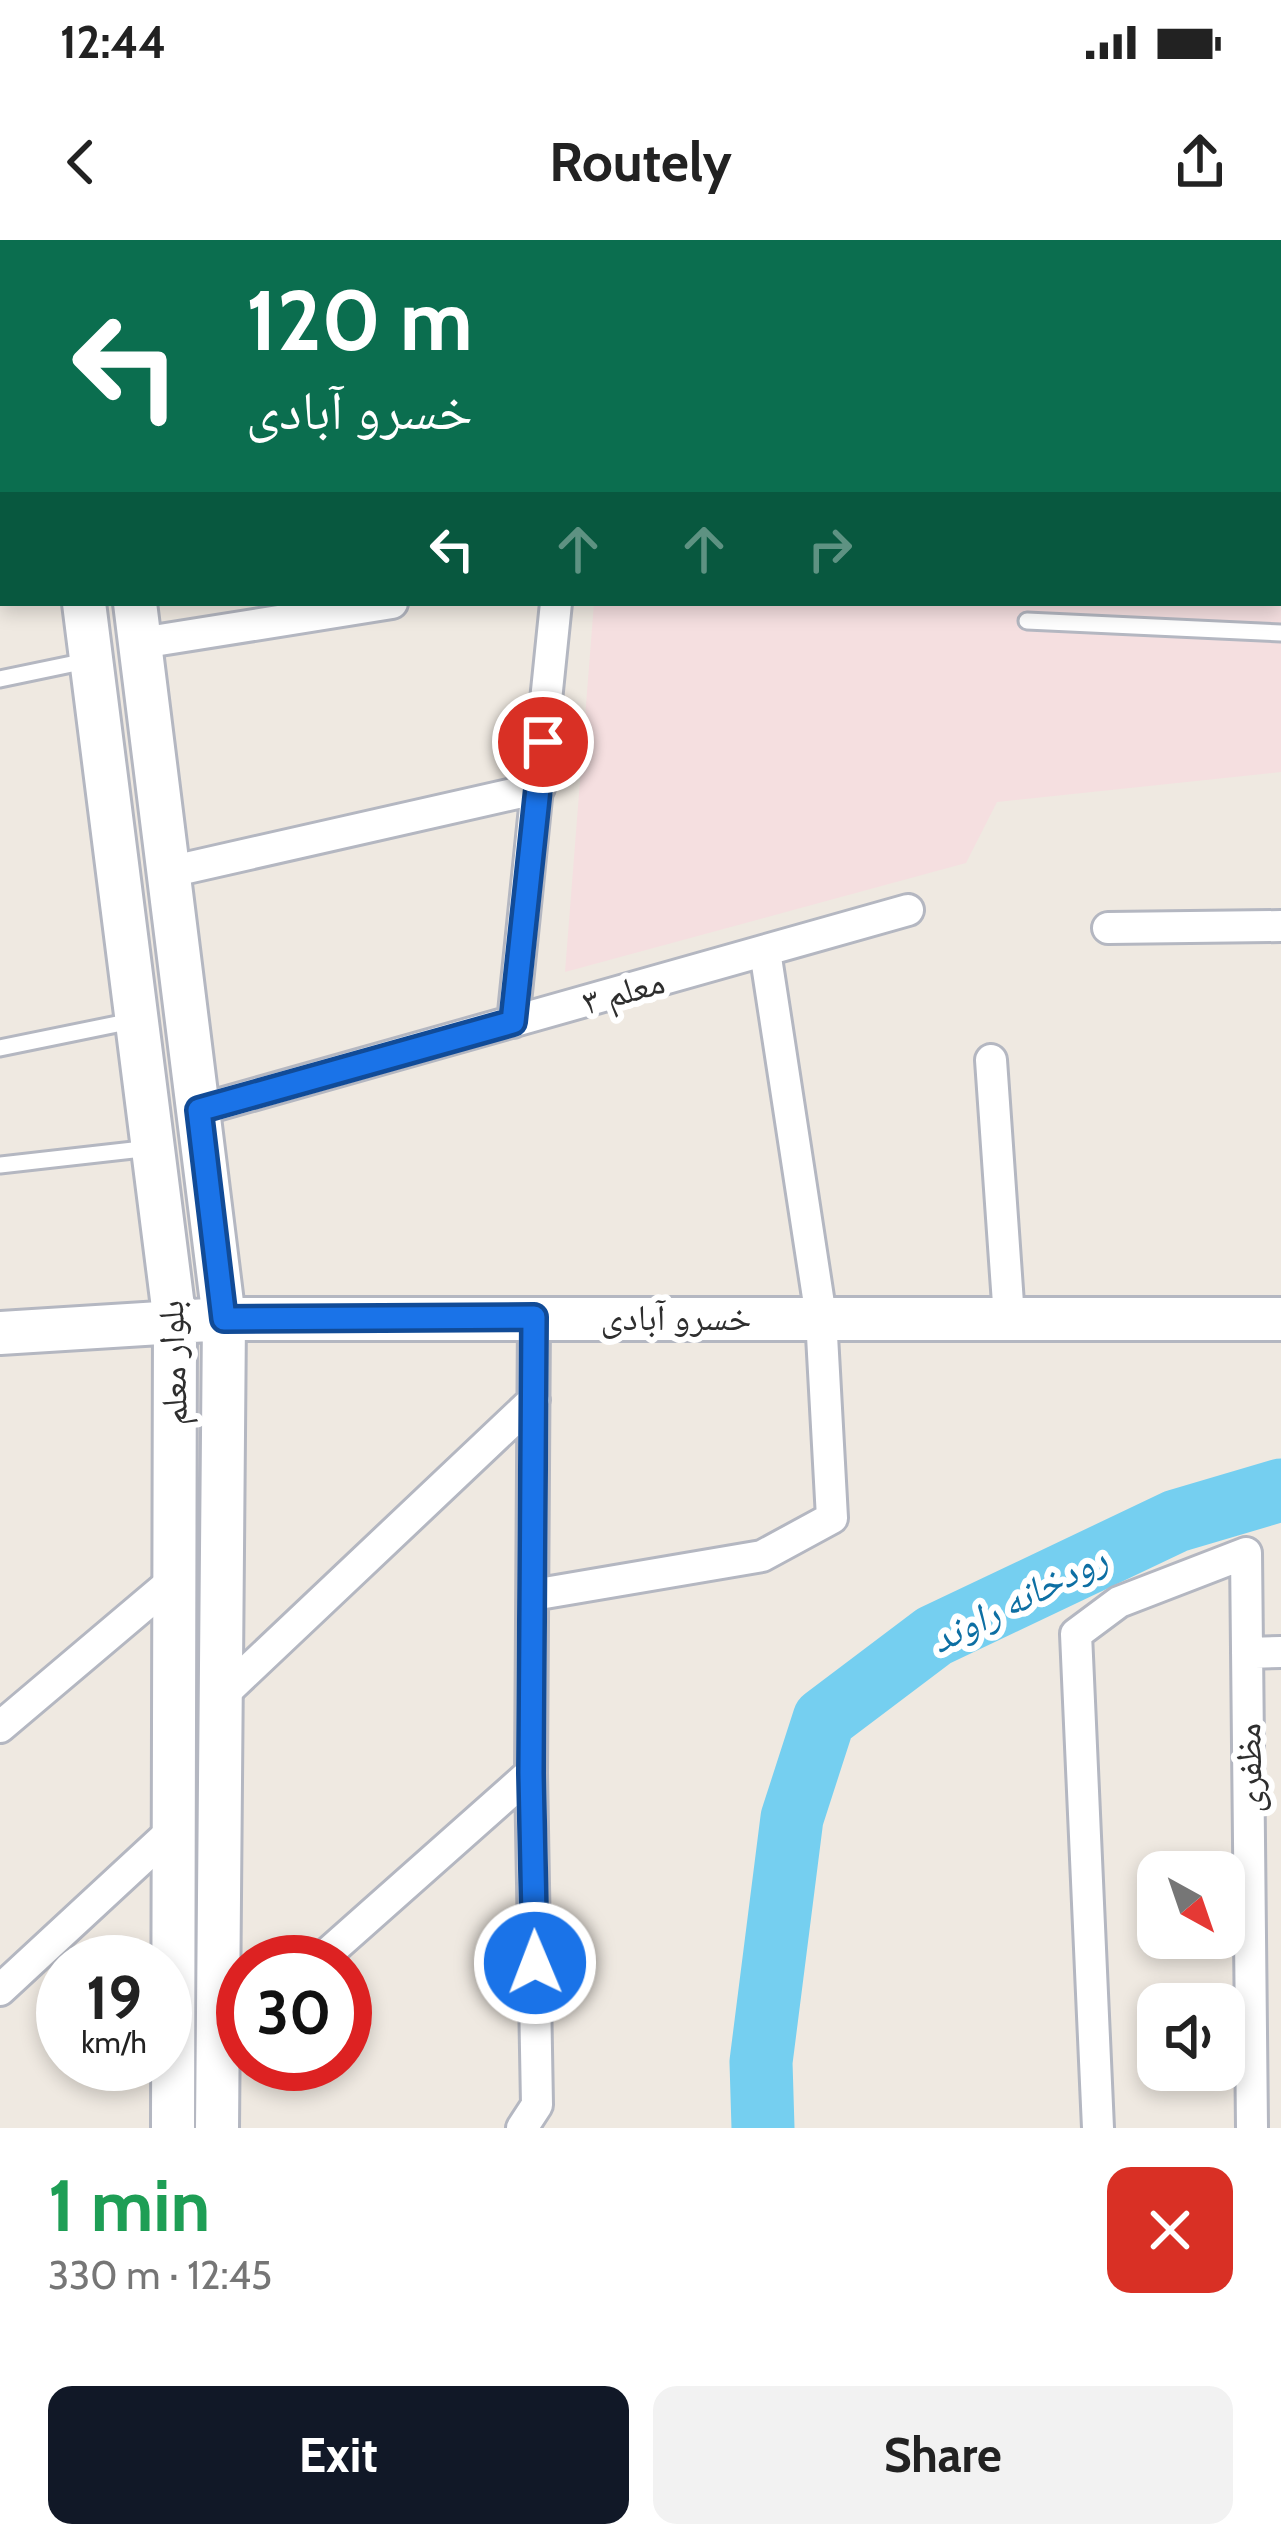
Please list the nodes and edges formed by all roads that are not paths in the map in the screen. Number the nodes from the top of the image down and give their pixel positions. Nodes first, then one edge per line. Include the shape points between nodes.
1 (84, 606) edge
2 (354, 606) edge
3 (556, 606) edge
4 (1027, 621) dead end
5 (138, 623) edge
6 (1281, 633) edge
7 (91, 660) junction
8 (0, 679) edge
9 (539, 788) junction
10 (169, 872) junction
11 (908, 910) dead end
12 (1281, 926) edge
13 (1108, 928) dead end
14 (765, 951) junction
15 (135, 1020) junction
16 (513, 1022) junction
17 (0, 1048) edge
18 (991, 1060) dead end
19 (199, 1110) junction
20 (151, 1148) junction
21 (0, 1165) edge
22 (534, 1317) junction
23 (820, 1317) junction
24 (1009, 1318) junction
25 (1281, 1318) edge
26 (224, 1319) junction
27 (175, 1323) junction
28 (0, 1333) edge
29 (534, 1400) junction
30 (175, 1579) junction
31 (532, 1595) junction
32 (1281, 1652) edge
33 (1247, 1653) junction
34 (220, 1697) junction
35 (0, 1727) edge
36 (531, 1773) junction
37 (174, 1829) junction
38 (227, 1935) edge
39 (348, 1935) edge
40 (0, 1990) edge
41 (223, 2091) edge
42 (173, 2128) edge
43 (217, 2128) edge
44 (522, 2128) edge
45 (1098, 2128) edge
46 (1252, 2128) edge

1 - 7 main road, بلوار معلم
2 - 5 street
3 - 9 street
4 - 6 lane
5 - 10 main road, بلوار معلم
7 - 8 lane
7 - 15 main road, بلوار معلم
9 - 10 street
9 - 16 street
10 - 19 main road, بلوار معلم
11 - 14 street, معلم ۳
12 - 13 street
14 - 16 street, معلم ۳
14 - 23 street
15 - 17 lane
15 - 20 main road, بلوار معلم
16 - 19 street, معلم ۳
18 - 24 street
19 - 26 main road, بلوار معلم
20 - 21 lane
20 - 27 main road, بلوار معلم
22 - 23 main road, خسرو آبادی
22 - 26 main road, خسرو آبادی
22 - 29 street
23 - 24 main road, خسرو آبادی
23 - 31 street via 832,1519 762,1556
24 - 25 main road, خسرو آبادی
26 - 27 main road, خسرو آبادی
26 - 34 main road, بلوار معلم
27 - 28 main road, خسرو آبادی
27 - 30 main road, بلوار معلم
29 - 31 street
29 - 34 street
30 - 35 street
30 - 37 main road, بلوار معلم
31 - 36 street
32 - 33 street
33 - 45 street, مظفری via 1246,1553 1119,1602 1076,1634
33 - 46 street, مظفری
34 - 38 main road, بلوار معلم
36 - 39 street
36 - 44 street via 537,2105
37 - 40 street
37 - 42 main road, بلوار معلم
41 - 43 main road, بلوار معلم

